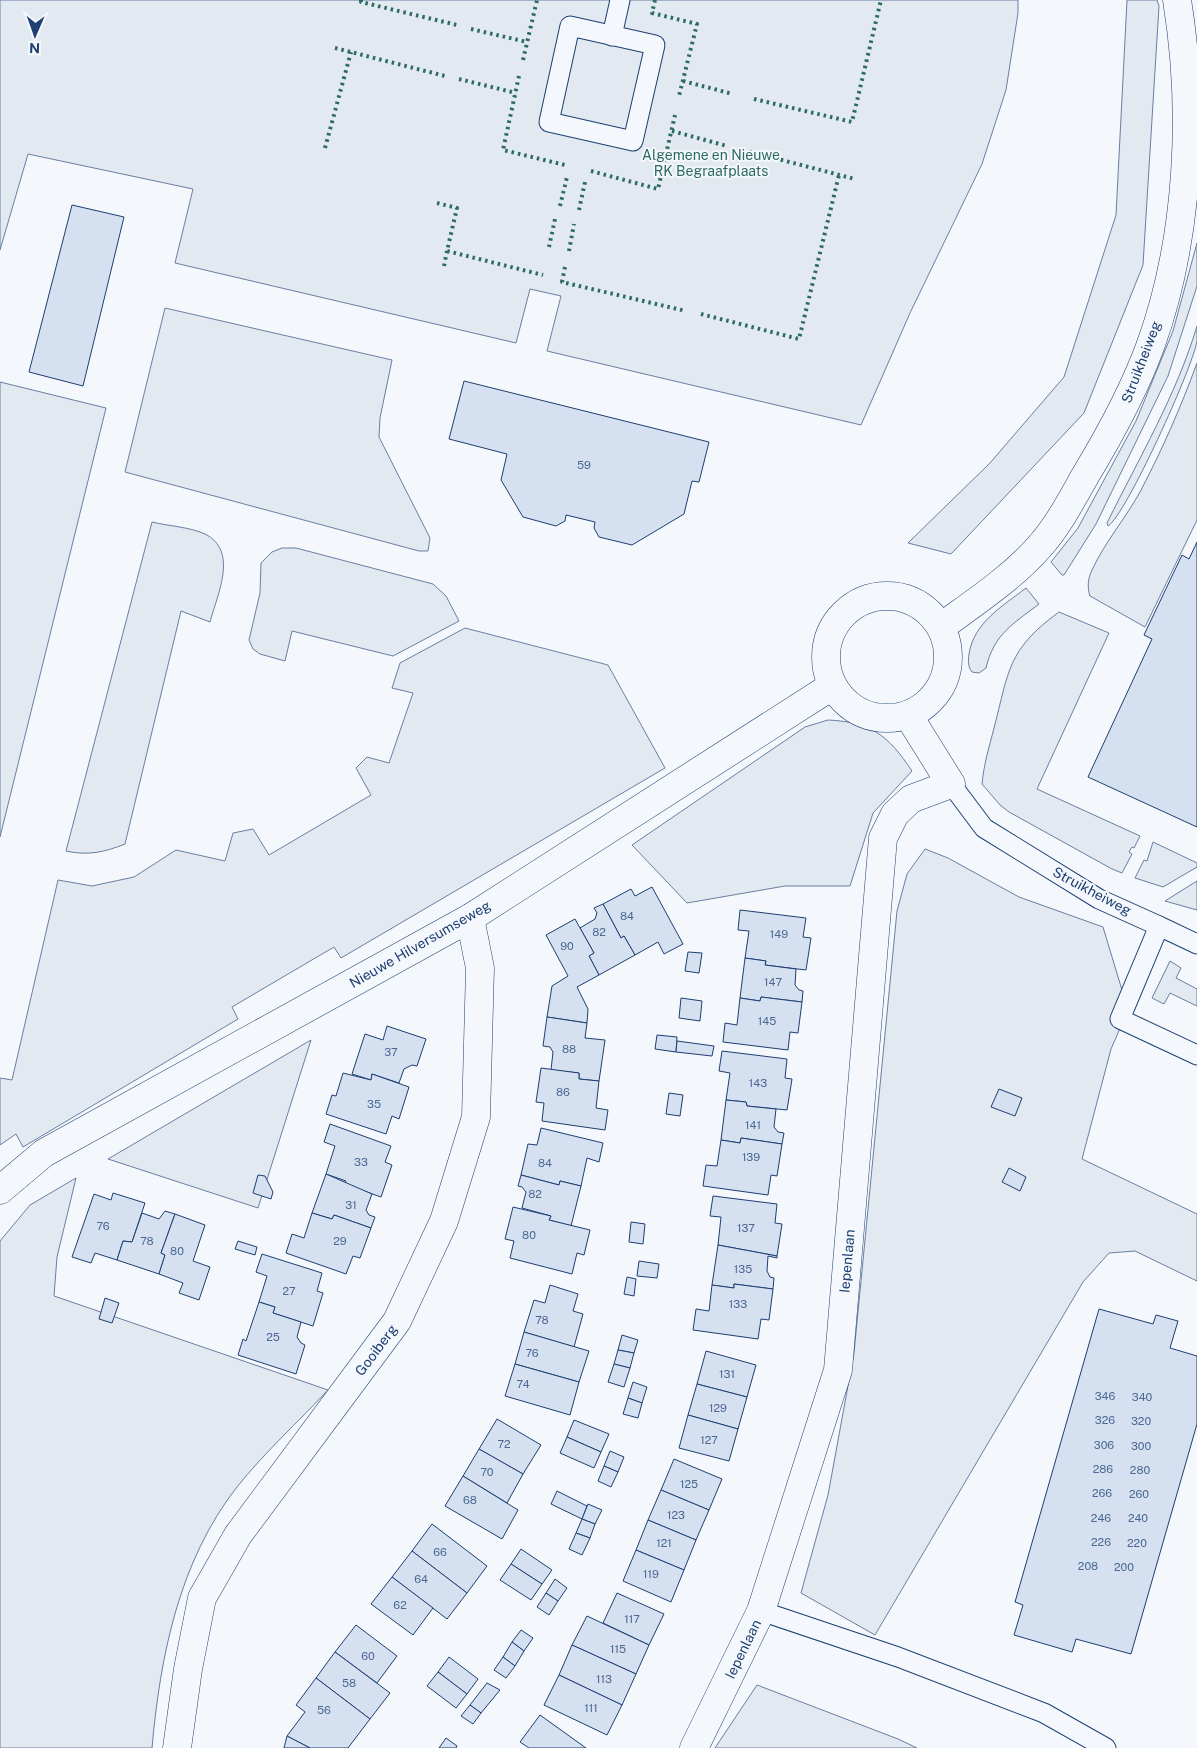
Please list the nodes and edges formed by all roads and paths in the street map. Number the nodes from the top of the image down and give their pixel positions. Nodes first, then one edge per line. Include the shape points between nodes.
1 (620, 0) edge
2 (1177, 0) edge
3 (612, 36) junction
4 (1190, 36) edge
5 (941, 627) junction
6 (832, 686) junction
7 (908, 715) junction
8 (951, 784) junction
9 (470, 918) junction
10 (1159, 926) junction
11 (1197, 944) edge
12 (1197, 1055) edge
13 (0, 1190) edge
14 (761, 1611) junction
15 (177, 1748) edge
16 (694, 1748) edge
17 (1106, 1748) edge

1 - 3 lane
2 - 4 street, Struikheiweg
3 - 3 lane via 570,26 549,122 633,141 655,45
4 - 5 street, Struikheiweg via 1182,198 1171,271 1151,344 1118,422 1041,545 1005,579
5 - 6 street via 933,616 908,599 879,596 852,607 841,617 827,642 827,672
5 - 7 street via 948,648 948,670 940,689 927,705
6 - 7 street via 857,711 873,717
6 - 9 street, Nieuwe Hilversumseweg
7 - 8 street, Struikheiweg
8 - 10 lane, Struikheiweg via 984,828 1099,899
8 - 14 street, Iepenlaan via 911,799 895,814 883,838 838,1370
9 - 13 street, Nieuwe Hilversumseweg via 44,1153
9 - 15 street, Gooiberg via 480,968 476,1117 444,1221 397,1322 238,1535 202,1598
10 - 11 lane, Struikheiweg
10 - 12 lane via 1120,1019
14 - 16 street, Iepenlaan
14 - 17 lane via 898,1657 1044,1713

